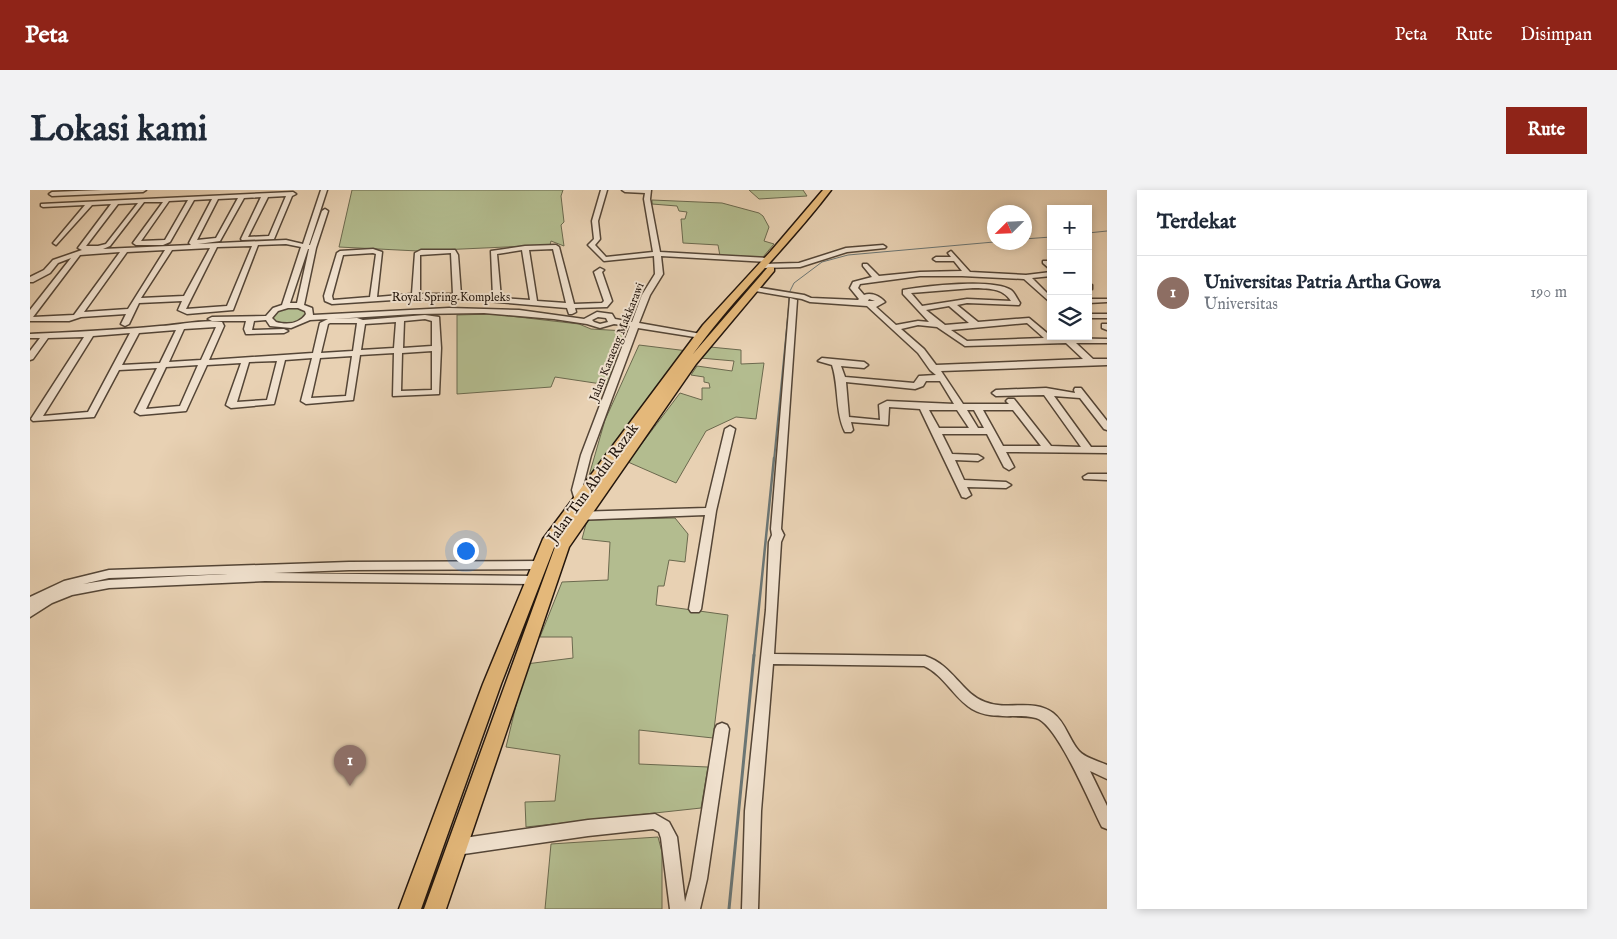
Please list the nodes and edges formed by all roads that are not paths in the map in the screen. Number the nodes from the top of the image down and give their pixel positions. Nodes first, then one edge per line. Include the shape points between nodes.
1 (137, 190) edge
2 (143, 190) edge
3 (234, 190) edge
4 (604, 190) edge
5 (625, 190) edge
6 (648, 190) edge
7 (827, 190) edge
8 (834, 190) edge
9 (51, 192) edge
10 (327, 192) edge
11 (265, 196) junction
12 (231, 197) junction
13 (242, 197) junction
14 (216, 198) junction
15 (192, 199) junction
16 (167, 200) junction
17 (142, 201) junction
18 (116, 202) junction
19 (129, 202) junction
20 (90, 203) junction
21 (43, 205) dead end
22 (56, 244) dead end
23 (256, 244) junction
24 (214, 246) junction
25 (305, 246) junction
26 (883, 247) dead end
27 (170, 248) junction
28 (313, 248) junction
29 (525, 248) junction
30 (125, 250) junction
31 (951, 253) dead end
32 (78, 254) junction
33 (658, 254) junction
34 (936, 259) dead end
35 (956, 259) junction
36 (1044, 262) dead end
37 (767, 264) junction
38 (865, 265) dead end
39 (1047, 265) edge
40 (600, 270) dead end
41 (967, 273) junction
42 (1047, 274) edge
43 (1026, 277) junction
44 (877, 278) junction
45 (30, 280) edge
46 (969, 287) junction
47 (1037, 287) junction
48 (1047, 287) edge
49 (755, 289) junction
50 (416, 296) junction
51 (444, 296) junction
52 (457, 297) junction
53 (1047, 297) edge
54 (187, 298) junction
55 (798, 298) junction
56 (373, 299) junction
57 (497, 299) junction
58 (136, 301) junction
59 (1092, 301) edge
60 (1104, 301) dead end
61 (534, 302) junction
62 (869, 302) junction
63 (980, 302) junction
64 (952, 304) junction
65 (300, 306) junction
66 (285, 307) junction
67 (438, 308) junction
68 (921, 308) junction
69 (131, 311) junction
70 (571, 313) junction
71 (30, 315) edge
72 (80, 315) junction
73 (1092, 316) edge
74 (1107, 316) edge
75 (307, 317) junction
76 (373, 317) junction
77 (386, 317) junction
78 (928, 317) junction
79 (252, 318) junction
80 (268, 318) junction
81 (30, 319) edge
82 (400, 320) junction
83 (361, 322) junction
84 (918, 323) junction
85 (635, 325) junction
86 (976, 325) junction
87 (122, 326) junction
88 (182, 326) junction
89 (941, 326) junction
90 (898, 327) junction
91 (110, 328) junction
92 (30, 329) edge
93 (136, 330) junction
94 (47, 334) junction
95 (90, 334) junction
96 (30, 336) edge
97 (700, 336) junction
98 (1047, 336) edge
99 (1092, 339) edge
100 (1105, 339) edge
101 (1051, 340) edge
102 (1068, 340) edge
103 (437, 348) junction
104 (398, 351) junction
105 (356, 353) junction
106 (316, 355) junction
107 (30, 357) edge
108 (282, 357) junction
109 (246, 359) junction
110 (822, 361) dead end
111 (1091, 362) junction
112 (1107, 362) edge
113 (204, 363) junction
114 (836, 363) junction
115 (163, 365) junction
116 (864, 365) dead end
117 (117, 368) junction
118 (939, 372) junction
119 (841, 379) junction
120 (1044, 392) junction
121 (923, 407) junction
122 (1012, 407) junction
123 (962, 408) junction
124 (978, 408) junction
125 (846, 419) junction
126 (1107, 428) edge
127 (730, 429) dead end
128 (848, 430) dead end
129 (936, 431) junction
130 (975, 431) junction
131 (990, 431) junction
132 (999, 449) junction
133 (1048, 449) junction
134 (1088, 450) junction
135 (1107, 450) edge
136 (948, 457) junction
137 (978, 458) dead end
138 (1009, 467) dead end
139 (1107, 477) edge
140 (1088, 478) dead end
141 (960, 482) junction
142 (1006, 485) dead end
143 (966, 495) dead end
144 (580, 509) junction
145 (711, 511) junction
146 (536, 572) junction
147 (30, 603) edge
148 (695, 610) dead end
149 (30, 612) edge
150 (766, 660) junction
151 (722, 729) dead end
152 (1073, 756) junction
153 (1107, 772) edge
154 (1107, 822) edge
155 (457, 847) junction
156 (410, 909) edge
157 (435, 909) edge
158 (678, 909) edge
159 (692, 909) edge
160 (750, 909) edge

1 - 2 street
1 - 9 street
1 - 19 street
3 - 12 street
4 - 33 street via 595,221 597,240 591,244 602,258
5 - 6 street
6 - 33 street, Jalan Karaeng Makkarawi
7 - 37 main road, Jalan Tun Abdul Razak
8 - 37 main road, Jalan Tun Abdul Razak
10 - 25 street
10 - 28 street
11 - 11 street via 244,239 272,238 291,194
11 - 13 street
12 - 13 street
12 - 14 street
13 - 14 street via 218,240 192,242
14 - 15 street
15 - 16 street
15 - 16 street via 168,241 136,243
16 - 17 street
17 - 18 street via 108,245 81,248
17 - 19 street
18 - 19 street
18 - 20 street
20 - 21 street
20 - 22 street
23 - 24 street
23 - 25 street via 286,242
23 - 54 street via 230,308 187,312 182,309
24 - 27 street
24 - 54 street
25 - 28 street
25 - 66 street
26 - 37 street via 846,250 800,265
27 - 30 street
27 - 58 street
28 - 65 street
29 - 57 street via 493,252
29 - 61 street
29 - 70 street via 557,248
30 - 32 street
30 - 72 street
31 - 35 street
32 - 45 street via 59,259 47,271
32 - 71 street
33 - 37 street
33 - 85 street, Jalan Karaeng Makkarawi via 659,274 646,295
34 - 35 street
35 - 41 street
36 - 39 street
37 - 49 main road, Jalan Tun Abdul Razak
37 - 97 main road, Jalan Tun Abdul Razak via 724,306
38 - 44 street
40 - 70 street via 607,304
41 - 43 street
41 - 44 street
42 - 43 street
43 - 47 street
44 - 62 street via 855,284 857,293
46 - 63 street
46 - 63 street via 1003,289 1016,303
46 - 68 street via 906,292
47 - 48 street
47 - 53 street
49 - 55 street
49 - 144 main road, Jalan Tun Abdul Razak via 692,362 648,426
50 - 51 street
50 - 52 street via 418,253 450,250 455,255
50 - 56 street
51 - 52 street
51 - 67 street
52 - 57 street
54 - 58 street
55 - 62 street
55 - 150 street
56 - 56 street via 329,301 340,254 380,253
57 - 61 street
58 - 69 street
59 - 60 street
61 - 70 street
62 - 90 street
63 - 64 street
64 - 68 street
64 - 86 street
65 - 66 street
65 - 75 street
66 - 80 street via 274,310
67 - 70 street, Royal Spring Kompleks via 503,313
67 - 75 street, Royal Spring Kompleks via 316,311
67 - 77 street, Royal Spring Kompleks
68 - 78 street
69 - 72 street
69 - 87 street
70 - 85 street, Royal Spring Kompleks via 591,318 600,326 612,321
72 - 81 street
73 - 74 street
75 - 76 street, Royal Spring Kompleks
75 - 79 street via 302,328 297,330 251,332 248,329
75 - 80 street via 292,326 280,326
76 - 77 street
76 - 83 street
77 - 82 street
78 - 84 street
78 - 89 street
79 - 80 street
79 - 87 street
82 - 103 street via 436,319
82 - 104 street
83 - 105 street
83 - 106 street via 326,322
84 - 89 street
84 - 90 street
85 - 97 street, Royal Spring Kompleks
85 - 144 street, Jalan Karaeng Makkarawi via 586,455 577,490
86 - 89 street
86 - 98 street via 1030,320
87 - 91 street
87 - 93 street
88 - 93 street
88 - 113 street via 220,325
88 - 115 street
89 - 101 street via 969,345
90 - 118 street via 928,349
91 - 92 street
91 - 95 street
93 - 117 street
94 - 95 street
94 - 96 street
94 - 107 street
95 - 117 street via 36,419 91,415
97 - 144 main road, Jalan Tun Abdul Razak
99 - 100 street
102 - 111 street
103 - 104 street
103 - 104 street via 436,392 396,394
104 - 105 street
105 - 106 street
105 - 106 street via 350,398 306,401
106 - 108 street
108 - 109 street
108 - 109 street via 271,402 231,405
109 - 113 street
110 - 114 street
111 - 112 street
111 - 118 street
113 - 115 street
113 - 115 street via 182,409 140,412
114 - 116 street
114 - 119 street
115 - 117 street
118 - 119 street via 922,378 920,384 914,386
118 - 123 street
119 - 125 street
120 - 122 street via 1000,393
120 - 126 street via 1083,396
120 - 134 street
121 - 123 street
121 - 125 street via 885,404 886,421 882,423
121 - 129 street
122 - 124 street
122 - 133 street
123 - 124 street
123 - 130 street
124 - 131 street
125 - 128 street
127 - 145 street
129 - 130 street
129 - 136 street
130 - 131 street
131 - 132 street
132 - 133 street
132 - 138 street
133 - 134 street
134 - 135 street
136 - 137 street
136 - 141 street
139 - 140 street
141 - 142 street
141 - 143 street
144 - 145 street
144 - 146 main road, Jalan Tun Abdul Razak via 548,543
144 - 155 main road, Jalan Tun Abdul Razak via 562,547
145 - 148 street
146 - 147 street via 349,566 109,574 66,584
146 - 149 street via 109,584 70,591
146 - 156 main road, Jalan Tun Abdul Razak
150 - 152 street via 930,662 981,707 1047,715
150 - 160 street via 753,811
151 - 159 street via 700,879
152 - 153 street
152 - 154 street
155 - 157 main road, Jalan Tun Abdul Razak
155 - 158 street via 656,821 669,837

